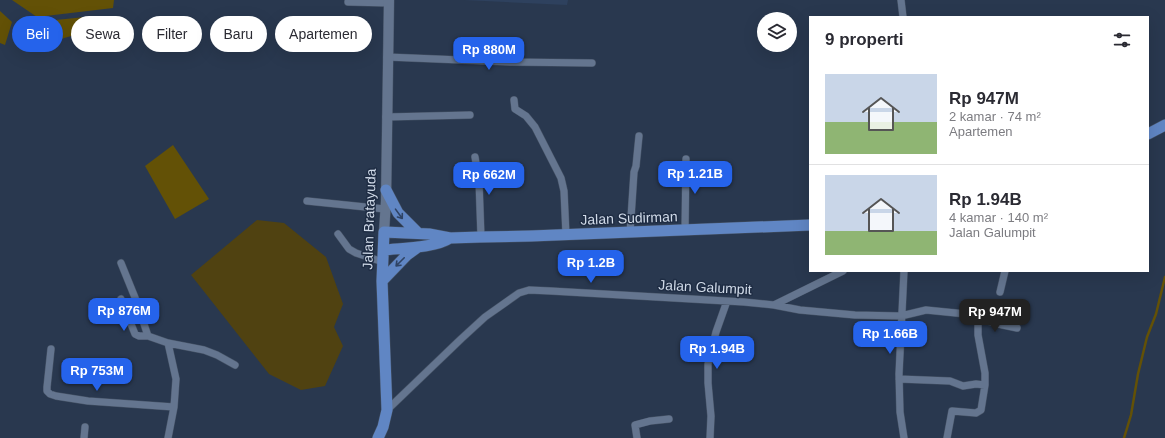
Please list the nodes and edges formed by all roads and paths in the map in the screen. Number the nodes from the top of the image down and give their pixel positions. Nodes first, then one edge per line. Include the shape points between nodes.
1 (901, 0) edge
2 (389, 1) edge
3 (348, 2) dead end
4 (903, 16) edge
5 (387, 57) junction
6 (592, 63) dead end
7 (514, 100) dead end
8 (470, 115) dead end
9 (386, 117) junction
10 (1165, 125) edge
11 (1149, 133) edge
12 (639, 136) dead end
13 (475, 157) dead end
14 (686, 159) dead end
15 (386, 190) junction
16 (307, 201) dead end
17 (385, 208) junction
18 (809, 226) edge
19 (685, 231) junction
20 (384, 232) junction
21 (418, 233) junction
22 (630, 233) junction
23 (338, 234) dead end
24 (566, 235) junction
25 (481, 237) junction
26 (450, 238) junction
27 (420, 246) junction
28 (384, 250) junction
29 (383, 262) junction
30 (121, 263) dead end
31 (841, 272) edge
32 (904, 272) edge
33 (1005, 272) edge
34 (382, 281) junction
35 (1000, 292) dead end
36 (121, 299) dead end
37 (727, 301) junction
38 (774, 305) junction
39 (901, 316) junction
40 (978, 318) junction
41 (1017, 328) dead end
42 (148, 336) junction
43 (168, 343) junction
44 (52, 349) dead end
45 (235, 365) dead end
46 (899, 379) junction
47 (985, 385) junction
48 (174, 407) junction
49 (387, 410) junction
50 (669, 419) dead end
51 (85, 428) dead end
52 (84, 438) edge
53 (168, 438) edge
54 (378, 438) edge
55 (638, 438) edge
56 (710, 438) edge
57 (904, 438) edge
58 (947, 438) edge

1 - 4 street
2 - 3 street
2 - 5 street, Jalan Bratayuda
5 - 6 street
5 - 9 street, Jalan Bratayuda
7 - 24 street via 515,109 526,116 535,127 561,178
8 - 9 street
9 - 15 street, Jalan Bratayuda
10 - 11 main road
12 - 22 street
13 - 25 street via 479,181
14 - 19 street
15 - 17 street, Jalan Bratayuda
15 -> 21 main road via 398,213
16 - 17 street
17 - 20 street, Jalan Bratayuda
18 - 19 main road, Jalan Sudirman
19 - 22 main road, Jalan Sudirman
20 - 21 main road
20 - 28 main road, Jalan Bratayuda
21 - 26 main road
22 - 24 main road, Jalan Sudirman
23 - 29 street via 349,249
24 - 25 main road, Jalan Sudirman
25 - 26 main road, Jalan Sudirman
26 - 27 main road
27 - 28 main road
27 -> 34 main road via 407,255
28 - 29 main road, Jalan Bratayuda
29 - 34 main road, Jalan Bratayuda
30 - 42 street
31 - 38 street
32 - 39 street
33 - 35 street
34 - 49 main road, Jalan Bratayuda
36 - 42 street via 135,334
37 - 38 street, Jalan Galumpit
37 - 49 street, Jalan Galumpit via 524,291 480,322
37 - 56 street via 708,364
38 - 39 street, Jalan Galumpit via 856,315
39 - 40 street, Jalan Galumpit via 926,310 975,314
39 - 46 street
40 - 41 street, Jalan Galumpit
40 - 47 street
42 - 43 street
43 - 45 street via 204,350
43 - 48 street via 176,379
44 - 48 street via 47,387 50,394 88,401
46 - 47 street via 950,381 963,386
46 - 57 street
47 - 58 street via 980,412 951,412
48 - 53 street
49 - 54 main road, Jalan Bratayuda
50 - 55 street via 636,425
51 - 52 street

